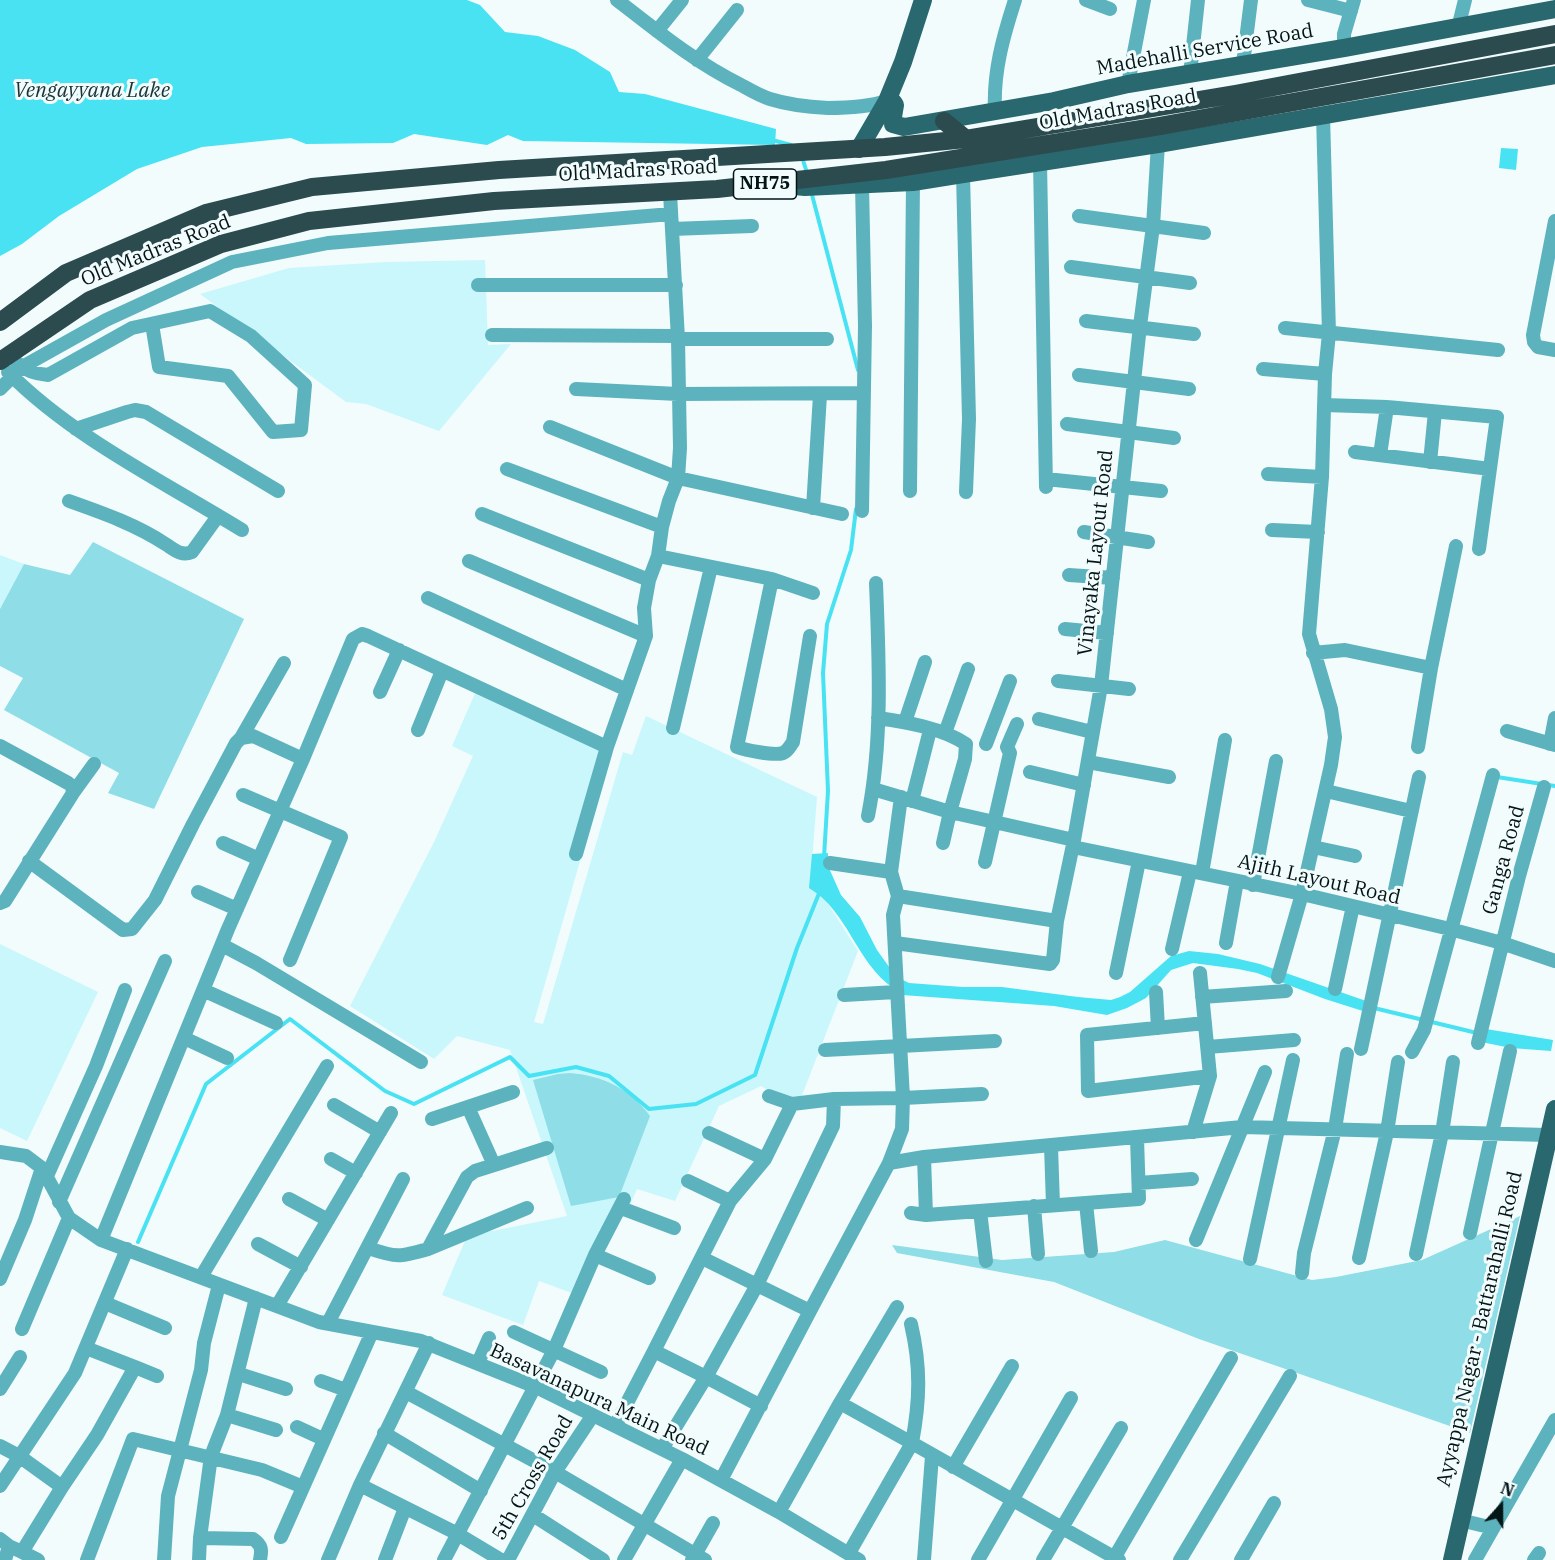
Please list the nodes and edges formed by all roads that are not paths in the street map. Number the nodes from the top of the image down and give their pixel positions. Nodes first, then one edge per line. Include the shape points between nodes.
1 (617, 0) edge
2 (682, 0) edge
3 (923, 0) edge
4 (1015, 0) edge
5 (1086, 0) edge
6 (1144, 0) edge
7 (1198, 0) edge
8 (1251, 0) edge
9 (1308, 0) edge
10 (1465, 0) edge
11 (1352, 5) edge
12 (1110, 9) dead end
13 (1555, 9) edge
14 (737, 10) dead end
15 (1458, 28) junction
16 (657, 31) junction
17 (1555, 34) edge
18 (1344, 48) junction
19 (1555, 55) edge
20 (697, 60) junction
21 (1243, 64) junction
22 (1190, 74) junction
23 (1555, 75) edge
24 (1128, 84) junction
25 (887, 101) junction
26 (995, 111) junction
27 (1323, 115) junction
28 (944, 121) junction
29 (966, 139) junction
30 (1158, 144) junction
31 (859, 149) junction
32 (1040, 162) junction
33 (963, 174) junction
34 (779, 182) junction
35 (913, 182) junction
36 (862, 185) junction
37 (670, 193) junction
38 (671, 214) junction
39 (1079, 216) dead end
40 (1555, 220) edge
41 (752, 226) dead end
42 (1153, 226) junction
43 (672, 229) junction
44 (1204, 233) dead end
45 (1071, 267) dead end
46 (1146, 277) junction
47 (1190, 283) dead end
48 (478, 285) dead end
49 (676, 285) junction
50 (1086, 321) dead end
51 (0, 322) edge
52 (152, 324) junction
53 (1140, 326) junction
54 (1285, 328) dead end
55 (1329, 333) junction
56 (1194, 334) dead end
57 (492, 335) dead end
58 (678, 338) junction
59 (827, 339) dead end
60 (1498, 350) dead end
61 (1555, 350) edge
62 (9, 365) edge
63 (1263, 369) dead end
64 (1325, 374) junction
65 (1079, 375) dead end
66 (1134, 381) junction
67 (0, 389) edge
68 (576, 389) dead end
69 (1189, 389) dead end
70 (678, 394) junction
71 (860, 394) junction
72 (820, 395) junction
73 (1324, 405) junction
74 (1387, 407) junction
75 (1435, 411) junction
76 (1067, 424) dead end
77 (550, 426) dead end
78 (76, 429) junction
79 (1129, 431) junction
80 (1174, 438) dead end
81 (1355, 452) dead end
82 (1380, 455) junction
83 (1430, 462) junction
84 (507, 470) dead end
85 (1490, 470) junction
86 (1268, 474) dead end
87 (1322, 477) junction
88 (678, 478) junction
89 (1123, 486) junction
90 (278, 490) dead end
91 (910, 491) dead end
92 (1161, 491) dead end
93 (966, 492) dead end
94 (69, 501) dead end
95 (813, 508) junction
96 (862, 511) dead end
97 (482, 514) dead end
98 (842, 514) dead end
99 (218, 516) junction
100 (662, 527) junction
101 (242, 530) dead end
102 (1272, 530) dead end
103 (1084, 532) dead end
104 (1318, 532) junction
105 (1118, 537) junction
106 (1148, 542) dead end
107 (1456, 546) dead end
108 (1479, 549) dead end
109 (658, 556) junction
110 (469, 561) dead end
111 (711, 567) junction
112 (1069, 574) dead end
113 (1113, 578) junction
114 (772, 579) junction
115 (649, 580) junction
116 (876, 583) dead end
117 (813, 593) dead end
118 (428, 598) dead end
119 (1065, 629) dead end
120 (1107, 633) junction
121 (646, 636) junction
122 (810, 636) dead end
123 (399, 650) junction
124 (1313, 653) junction
125 (925, 662) dead end
126 (284, 663) dead end
127 (1431, 668) junction
128 (968, 669) dead end
129 (442, 671) junction
130 (1010, 681) dead end
131 (1058, 681) dead end
132 (1101, 686) junction
133 (1129, 689) dead end
134 (627, 690) junction
135 (380, 692) dead end
136 (878, 718) junction
137 (1555, 718) edge
138 (1039, 719) dead end
139 (905, 722) junction
140 (1017, 724) dead end
141 (673, 728) dead end
142 (418, 730) dead end
143 (930, 730) junction
144 (1507, 731) dead end
145 (1092, 732) junction
146 (945, 733) junction
147 (240, 738) junction
148 (1224, 741) dead end
149 (966, 744) junction
150 (986, 744) junction
151 (1553, 744) edge
152 (0, 746) edge
153 (607, 747) junction
154 (1007, 747) junction
155 (1418, 747) dead end
156 (303, 759) junction
157 (1276, 761) dead end
158 (1088, 762) junction
159 (94, 764) dead end
160 (1030, 772) dead end
161 (1492, 775) dead end
162 (1169, 777) dead end
163 (1419, 777) dead end
164 (1084, 785) junction
165 (1544, 787) dead end
166 (873, 789) junction
167 (1326, 791) junction
168 (73, 793) junction
169 (243, 795) dead end
170 (906, 799) junction
171 (280, 810) junction
172 (1411, 811) junction
173 (950, 812) junction
174 (868, 816) dead end
175 (994, 822) junction
176 (222, 843) dead end
177 (944, 843) dead end
178 (1073, 844) junction
179 (1313, 847) junction
180 (576, 854) dead end
181 (1354, 856) dead end
182 (259, 858) junction
183 (29, 861) junction
184 (1139, 861) junction
185 (985, 862) dead end
186 (830, 863) dead end
187 (891, 872) junction
188 (1196, 872) junction
189 (1237, 881) junction
190 (1253, 885) junction
191 (198, 892) dead end
192 (1302, 894) junction
193 (898, 896) junction
194 (0, 903) edge
195 (1353, 906) junction
196 (237, 909) junction
197 (1389, 915) junction
198 (1056, 921) junction
199 (1450, 929) junction
200 (895, 943) junction
201 (1226, 943) dead end
202 (1502, 943) junction
203 (222, 945) junction
204 (1172, 949) dead end
205 (290, 960) dead end
206 (165, 961) dead end
207 (1555, 961) edge
208 (1116, 973) dead end
209 (1200, 973) dead end
210 (1278, 977) dead end
211 (1335, 988) dead end
212 (124, 990) dead end
213 (203, 990) junction
214 (1286, 991) dead end
215 (1155, 992) dead end
216 (896, 993) junction
217 (844, 995) dead end
218 (1202, 997) junction
219 (276, 1023) dead end
220 (1204, 1023) junction
221 (1158, 1028) junction
222 (1480, 1036) dead end
223 (184, 1038) junction
224 (1294, 1040) dead end
225 (994, 1041) dead end
226 (900, 1047) junction
227 (1208, 1047) junction
228 (1360, 1049) dead end
229 (825, 1050) dead end
230 (1510, 1051) dead end
231 (1412, 1052) dead end
232 (1347, 1054) dead end
233 (227, 1058) dead end
234 (1293, 1060) dead end
235 (421, 1062) dead end
236 (1398, 1062) dead end
237 (1454, 1062) dead end
238 (96, 1065) junction
239 (327, 1066) dead end
240 (1264, 1072) dead end
241 (116, 1075) junction
242 (1210, 1076) junction
243 (513, 1092) dead end
244 (982, 1094) dead end
245 (769, 1096) dead end
246 (903, 1098) junction
247 (834, 1099) junction
248 (792, 1104) junction
249 (334, 1105) dead end
250 (468, 1107) junction
251 (1555, 1108) edge
252 (391, 1113) dead end
253 (432, 1119) dead end
254 (1242, 1127) junction
255 (1279, 1127) junction
256 (1335, 1129) junction
257 (380, 1132) junction
258 (1193, 1132) junction
259 (1387, 1132) junction
260 (709, 1133) dead end
261 (1442, 1133) junction
262 (1491, 1133) junction
263 (1547, 1135) junction
264 (1137, 1138) junction
265 (1051, 1146) junction
266 (547, 1148) dead end
267 (0, 1152) edge
268 (924, 1157) junction
269 (331, 1159) dead end
270 (765, 1159) junction
271 (889, 1163) junction
272 (494, 1165) junction
273 (44, 1172) junction
274 (356, 1173) junction
275 (404, 1179) dead end
276 (1192, 1179) dead end
277 (688, 1181) dead end
278 (1139, 1183) junction
279 (289, 1199) dead end
280 (730, 1201) junction
281 (59, 1202) junction
282 (1086, 1203) junction
283 (1053, 1205) junction
284 (1034, 1206) junction
285 (528, 1208) dead end
286 (980, 1211) junction
287 (911, 1213) dead end
288 (926, 1215) junction
289 (69, 1218) junction
290 (328, 1220) junction
291 (674, 1228) dead end
292 (1470, 1233) dead end
293 (101, 1240) junction
294 (1196, 1240) dead end
295 (258, 1244) dead end
296 (368, 1248) junction
297 (428, 1249) junction
298 (127, 1250) junction
299 (1091, 1251) dead end
300 (1038, 1254) dead end
301 (1416, 1254) dead end
302 (595, 1255) junction
303 (702, 1258) junction
304 (1359, 1258) dead end
305 (1250, 1259) dead end
306 (986, 1261) dead end
307 (301, 1267) junction
308 (1302, 1273) dead end
309 (201, 1277) junction
310 (649, 1278) dead end
311 (0, 1279) edge
312 (219, 1285) junction
313 (757, 1285) junction
314 (256, 1298) junction
315 (105, 1303) junction
316 (277, 1306) junction
317 (897, 1307) dead end
318 (810, 1311) junction
319 (320, 1321) junction
320 (911, 1324) dead end
321 (165, 1328) dead end
322 (22, 1329) dead end
323 (372, 1332) junction
324 (514, 1332) dead end
325 (489, 1338) dead end
326 (429, 1343) junction
327 (86, 1348) junction
328 (554, 1350) junction
329 (654, 1351) junction
330 (20, 1357) dead end
331 (1231, 1358) dead end
332 (478, 1363) junction
333 (1012, 1366) dead end
334 (135, 1367) junction
335 (601, 1372) dead end
336 (239, 1374) junction
337 (157, 1376) dead end
338 (1290, 1376) dead end
339 (706, 1377) junction
340 (321, 1380) dead end
341 (536, 1387) junction
342 (0, 1389) edge
343 (286, 1389) dead end
344 (346, 1390) junction
345 (406, 1392) junction
346 (1071, 1398) dead end
347 (840, 1403) junction
348 (761, 1406) junction
349 (227, 1415) junction
350 (593, 1415) junction
351 (1555, 1420) edge
352 (615, 1426) junction
353 (297, 1427) dead end
354 (1121, 1428) dead end
355 (276, 1430) dead end
356 (384, 1433) junction
357 (323, 1439) junction
358 (912, 1443) junction
359 (504, 1445) junction
360 (0, 1446) edge
361 (662, 1449) junction
362 (179, 1451) junction
363 (19, 1456) junction
364 (211, 1456) junction
365 (932, 1456) junction
366 (682, 1459) junction
367 (953, 1467) junction
368 (555, 1472) junction
369 (721, 1480) junction
370 (360, 1485) junction
371 (0, 1486) edge
372 (62, 1487) junction
373 (303, 1487) junction
374 (481, 1491) junction
375 (1012, 1500) junction
376 (1274, 1503) dead end
377 (405, 1508) junction
378 (779, 1512) junction
379 (533, 1515) junction
380 (1460, 1520) junction
381 (712, 1522) dead end
382 (643, 1524) junction
383 (1062, 1528) junction
384 (1493, 1528) junction
385 (456, 1533) junction
386 (281, 1537) dead end
387 (200, 1538) junction
388 (10, 1546) edge
389 (854, 1557) edge
390 (697, 1558) edge
391 (1115, 1559) edge
392 (5, 1560) edge
393 (38, 1560) edge
394 (87, 1560) edge
395 (164, 1560) edge
396 (199, 1560) edge
397 (260, 1560) edge
398 (328, 1560) edge
399 (385, 1560) edge
400 (444, 1560) edge
401 (501, 1560) edge
402 (508, 1560) edge
403 (603, 1560) edge
404 (624, 1560) edge
405 (924, 1560) edge
406 (978, 1560) edge
407 (1043, 1560) edge
408 (1180, 1560) edge
409 (1241, 1560) edge
410 (1452, 1560) edge
411 (1475, 1560) edge

1 - 16 street
2 - 16 street
3 - 25 main road
4 - 26 street via 994,77
5 - 12 street
6 - 24 street
7 - 22 street
8 - 21 street
9 - 11 street
10 - 15 street
11 - 18 street
13 - 15 main road, Madehalli Service Road
14 - 20 street
15 - 18 main road, Madehalli Service Road
16 - 20 street
17 - 29 highway, Old Madras Road / NH75 via 1236,94
18 - 21 main road, Madehalli Service Road
19 - 34 highway, Old Madras Road / NH75 via 1138,130 886,170
20 - 25 street via 738,84 786,104 847,108
21 - 22 main road, Madehalli Service Road
22 - 24 main road, Madehalli Service Road
23 - 27 main road
24 - 26 main road, Madehalli Service Road
25 - 28 main road, Madehalli Service Road via 895,105 892,117 898,127
25 - 31 main road
26 - 28 main road, Madehalli Service Road
27 - 30 main road
27 - 55 street
28 - 29 highway
29 - 31 highway, Old Madras Road / NH75
30 - 32 main road
30 - 42 street, Vinayaka Layout Road
31 - 51 highway, Old Madras Road / NH75 via 499,170 312,187 206,213 66,273
32 - 33 main road
32 - 89 street via 1046,483
33 - 35 main road
33 - 93 street via 969,419
34 - 36 main road via 805,187
34 - 37 highway, Old Madras Road / NH75
35 - 36 main road
35 - 91 street
36 - 71 street via 866,326
37 - 38 street
37 - 62 highway, Old Madras Road / NH75 via 494,201 309,221 221,244 90,300
38 - 43 street
38 - 62 street via 328,243 232,262
39 - 42 street
40 - 61 street via 1533,335 1538,347
41 - 43 street
42 - 44 street
42 - 46 street, Vinayaka Layout Road
43 - 49 street
45 - 46 street
46 - 47 street
46 - 53 street, Vinayaka Layout Road
48 - 49 street
49 - 58 street
50 - 53 street
52 - 52 street via 210,311 251,336 305,386 301,430 273,432 228,376 159,367
52 - 62 street via 123,332 48,375
53 - 56 street
53 - 66 street, Vinayaka Layout Road
54 - 55 street
55 - 60 street
55 - 64 street
57 - 58 street
58 - 59 street
58 - 70 street
62 - 67 street
62 - 78 street via 28,393
63 - 64 street
64 - 73 street
65 - 66 street
66 - 69 street
66 - 79 street, Vinayaka Layout Road
68 - 70 street
70 - 72 street
70 - 88 street
71 - 72 street
71 - 96 street
72 - 95 street
73 - 74 street
73 - 87 street
74 - 75 street
74 - 82 street
75 - 83 street
75 - 85 street via 1497,417
76 - 79 street
77 - 88 street
78 - 90 street via 127,412 146,412
78 - 99 street
79 - 80 street
79 - 89 street, Vinayaka Layout Road
81 - 82 street
82 - 83 street
83 - 85 street
84 - 100 street
85 - 108 street
86 - 87 street
87 - 104 street
88 - 95 street
88 - 100 street
89 - 92 street
89 - 105 street, Vinayaka Layout Road
94 - 99 street via 119,519 186,555
95 - 98 street
97 - 115 street
99 - 101 street
100 - 109 street
102 - 104 street
103 - 105 street
104 - 124 street via 1309,634
105 - 106 street
105 - 113 street, Vinayaka Layout Road
107 - 127 street
109 - 111 street
109 - 115 street
110 - 121 street
111 - 114 street
111 - 141 street
112 - 113 street
113 - 120 street, Vinayaka Layout Road
114 - 117 street
114 - 122 street via 737,747 780,754 788,750 793,742
115 - 121 street via 644,609
116 - 136 street
118 - 134 street
119 - 120 street
120 - 132 street, Vinayaka Layout Road
121 - 134 street
123 - 129 street
123 - 135 street
123 - 156 street via 362,634 353,639
124 - 127 street via 1345,650
124 - 167 street via 1331,709 1335,737
125 - 139 street
126 - 147 street
127 - 155 street
128 - 146 street
129 - 142 street
129 - 153 street
130 - 150 street
131 - 132 street
132 - 133 street
132 - 145 street, Vinayaka Layout Road
134 - 153 street
136 - 139 street
136 - 166 street
137 - 151 street
138 - 145 street
139 - 143 street
140 - 154 street
143 - 146 street
143 - 170 street
144 - 151 street
145 - 158 street, Vinayaka Layout Road
146 - 149 street
147 - 156 street via 253,736
147 - 183 street via 155,900 132,929 123,930
148 - 188 street
149 - 150 street
149 - 173 street
150 - 154 street
152 - 168 street via 68,783
153 - 180 street
154 - 175 street via 1010,753
156 - 171 street
157 - 190 street
158 - 162 street
158 - 164 street, Vinayaka Layout Road
159 - 168 street
160 - 164 street
161 - 199 street
163 - 172 street
164 - 178 street, Vinayaka Layout Road
165 - 202 street, Ganga Road
166 - 170 street, Ajith Layout Road
166 - 174 street
167 - 172 street
167 - 179 street
168 - 183 street
169 - 171 street
170 - 173 street, Ajith Layout Road
170 - 187 street
171 - 182 street
171 - 205 street via 340,837
172 - 197 street
173 - 175 street, Ajith Layout Road
173 - 177 street
175 - 178 street, Ajith Layout Road
175 - 185 street
176 - 182 street
178 - 184 street, Ajith Layout Road
178 - 198 street, Vinayaka Layout Road
179 - 181 street
179 - 192 street
182 - 196 street
183 - 194 street via 6,901
184 - 188 street, Ajith Layout Road
184 - 208 street
186 - 187 street
187 - 193 street
188 - 189 street, Ajith Layout Road
188 - 204 street
189 - 190 street, Ajith Layout Road
189 - 201 street
190 - 192 street, Ajith Layout Road
191 - 196 street
192 - 195 street, Ajith Layout Road
192 - 210 street
193 - 198 street
193 - 200 street via 893,915
195 - 197 street, Ajith Layout Road
195 - 211 street
196 - 203 street
197 - 199 street, Ajith Layout Road
197 - 228 street
198 - 200 street, Vinayaka Layout Road via 1050,963
199 - 202 street, Ajith Layout Road
199 - 231 street via 1426,1024
200 - 216 street
202 - 207 street, Ajith Layout Road
202 - 222 street, Ganga Road
203 - 213 street
203 - 235 street
206 - 241 street
209 - 218 street
212 - 238 street
213 - 219 street
213 - 223 street
214 - 218 street
215 - 221 street
216 - 217 street
216 - 226 street
218 - 220 street
220 - 221 street
220 - 227 street
221 - 242 street via 1087,1035 1088,1091
223 - 233 street
223 - 293 street
224 - 227 street
225 - 226 street
226 - 229 street
226 - 246 street
227 - 242 street
230 - 262 street
232 - 256 street
234 - 255 street
236 - 259 street
237 - 261 street
238 - 241 street
238 - 273 street
239 - 309 street
240 - 254 street
241 - 281 street
242 - 258 street
243 - 250 street
244 - 246 street
245 - 248 street
246 - 247 street
246 - 271 street via 902,1129
247 - 248 street
247 - 313 street via 833,1126
248 - 270 street
249 - 257 street
250 - 253 street
250 - 272 street
251 - 263 main road, Ayyappa Nagar - Battarahalli Road
252 - 257 street
254 - 255 street
254 - 258 street
254 - 294 street
255 - 256 street
255 - 305 street
256 - 259 street
256 - 308 street
257 - 274 street
258 - 264 street
259 - 261 street
259 - 304 street
260 - 270 street
261 - 262 street
261 - 301 street
262 - 263 street
262 - 292 street
263 - 380 main road, Ayyappa Nagar - Battarahalli Road
264 - 265 street
264 - 278 street
265 - 268 street
265 - 283 street
266 - 272 street
267 - 273 street via 26,1156
268 - 271 street
268 - 288 street
269 - 274 street
270 - 280 street
271 - 318 street
272 - 297 street via 467,1177
273 - 281 street, Basavanapura Main Road
273 - 311 street
274 - 290 street
275 - 296 street
276 - 278 street
277 - 280 street
278 - 282 street via 1139,1199
279 - 290 street
280 - 303 street
281 - 289 street, Basavanapura Main Road
282 - 283 street
282 - 299 street
283 - 284 street
284 - 286 street
284 - 300 street
285 - 297 street
286 - 288 street
286 - 306 street
287 - 288 street
289 - 293 street, Basavanapura Main Road
289 - 322 street
290 - 307 street
291 - 302 street via 623,1204
293 - 298 street, Basavanapura Main Road
295 - 307 street
296 - 297 street via 401,1257
296 - 319 street
298 - 309 street, Basavanapura Main Road
298 - 315 street
302 - 310 street
302 - 328 street
303 - 313 street
303 - 329 street
307 - 316 street
309 - 312 street, Basavanapura Main Road
312 - 314 street, Basavanapura Main Road
312 - 362 street
313 - 318 street
313 - 339 street
314 - 316 street, Basavanapura Main Road
314 - 336 street
315 - 321 street
315 - 327 street
316 - 319 street, Basavanapura Main Road
317 - 347 street
318 - 348 street
319 - 323 street, Basavanapura Main Road
320 - 358 street via 918,1355 918,1410
323 - 326 street, Basavanapura Main Road
323 - 344 street
324 - 328 street
325 - 332 street
326 - 332 street, Basavanapura Main Road
326 - 345 street
327 - 334 street
327 - 363 street via 75,1373
328 - 335 street
328 - 341 street
329 - 339 street
329 - 352 street
330 - 342 street
331 - 391 street
332 - 341 street, Basavanapura Main Road
333 - 367 street
334 - 337 street
334 - 372 street via 98,1435
336 - 343 street
336 - 349 street
338 - 408 street
339 - 348 street
339 - 361 street
340 - 344 street
341 - 350 street, Basavanapura Main Road
341 - 359 street
344 - 357 street
345 - 356 street
345 - 359 street
346 - 375 street
347 - 358 street
347 - 378 street
348 - 369 street
349 - 355 street
349 - 364 street
350 - 352 street, Basavanapura Main Road
350 - 368 street, 5th Cross Road
351 - 384 street
352 - 361 street, Basavanapura Main Road
353 - 357 street
354 - 383 street
356 - 370 street
356 - 374 street
357 - 373 street
358 - 365 street
358 - 389 street
359 - 368 street
359 - 374 street
360 - 363 street
361 - 366 street, Basavanapura Main Road
362 - 364 street
362 - 394 street via 133,1439
362 - 395 street via 168,1496
363 - 371 street
363 - 372 street
364 - 373 street via 266,1471
364 - 387 street
365 - 367 street
365 - 405 street
366 - 369 street, Basavanapura Main Road
366 - 382 street
367 - 375 street
368 - 379 street, 5th Cross Road
368 - 382 street
369 - 378 street, Basavanapura Main Road
370 - 377 street
370 - 398 street
372 - 388 street
373 - 386 street
374 - 385 street
375 - 383 street
375 - 406 street
376 - 409 street
377 - 385 street
377 - 399 street
378 - 389 street, Basavanapura Main Road
379 - 402 street, 5th Cross Road
379 - 403 street
380 - 384 street
380 - 410 main road, Ayyappa Nagar - Battarahalli Road
381 - 390 street
382 - 390 street
382 - 404 street
383 - 391 street
383 - 407 street
384 - 411 street
385 - 400 street
385 - 401 street
387 - 396 street
387 - 397 street via 253,1539 262,1550
388 - 392 street
388 - 393 street

